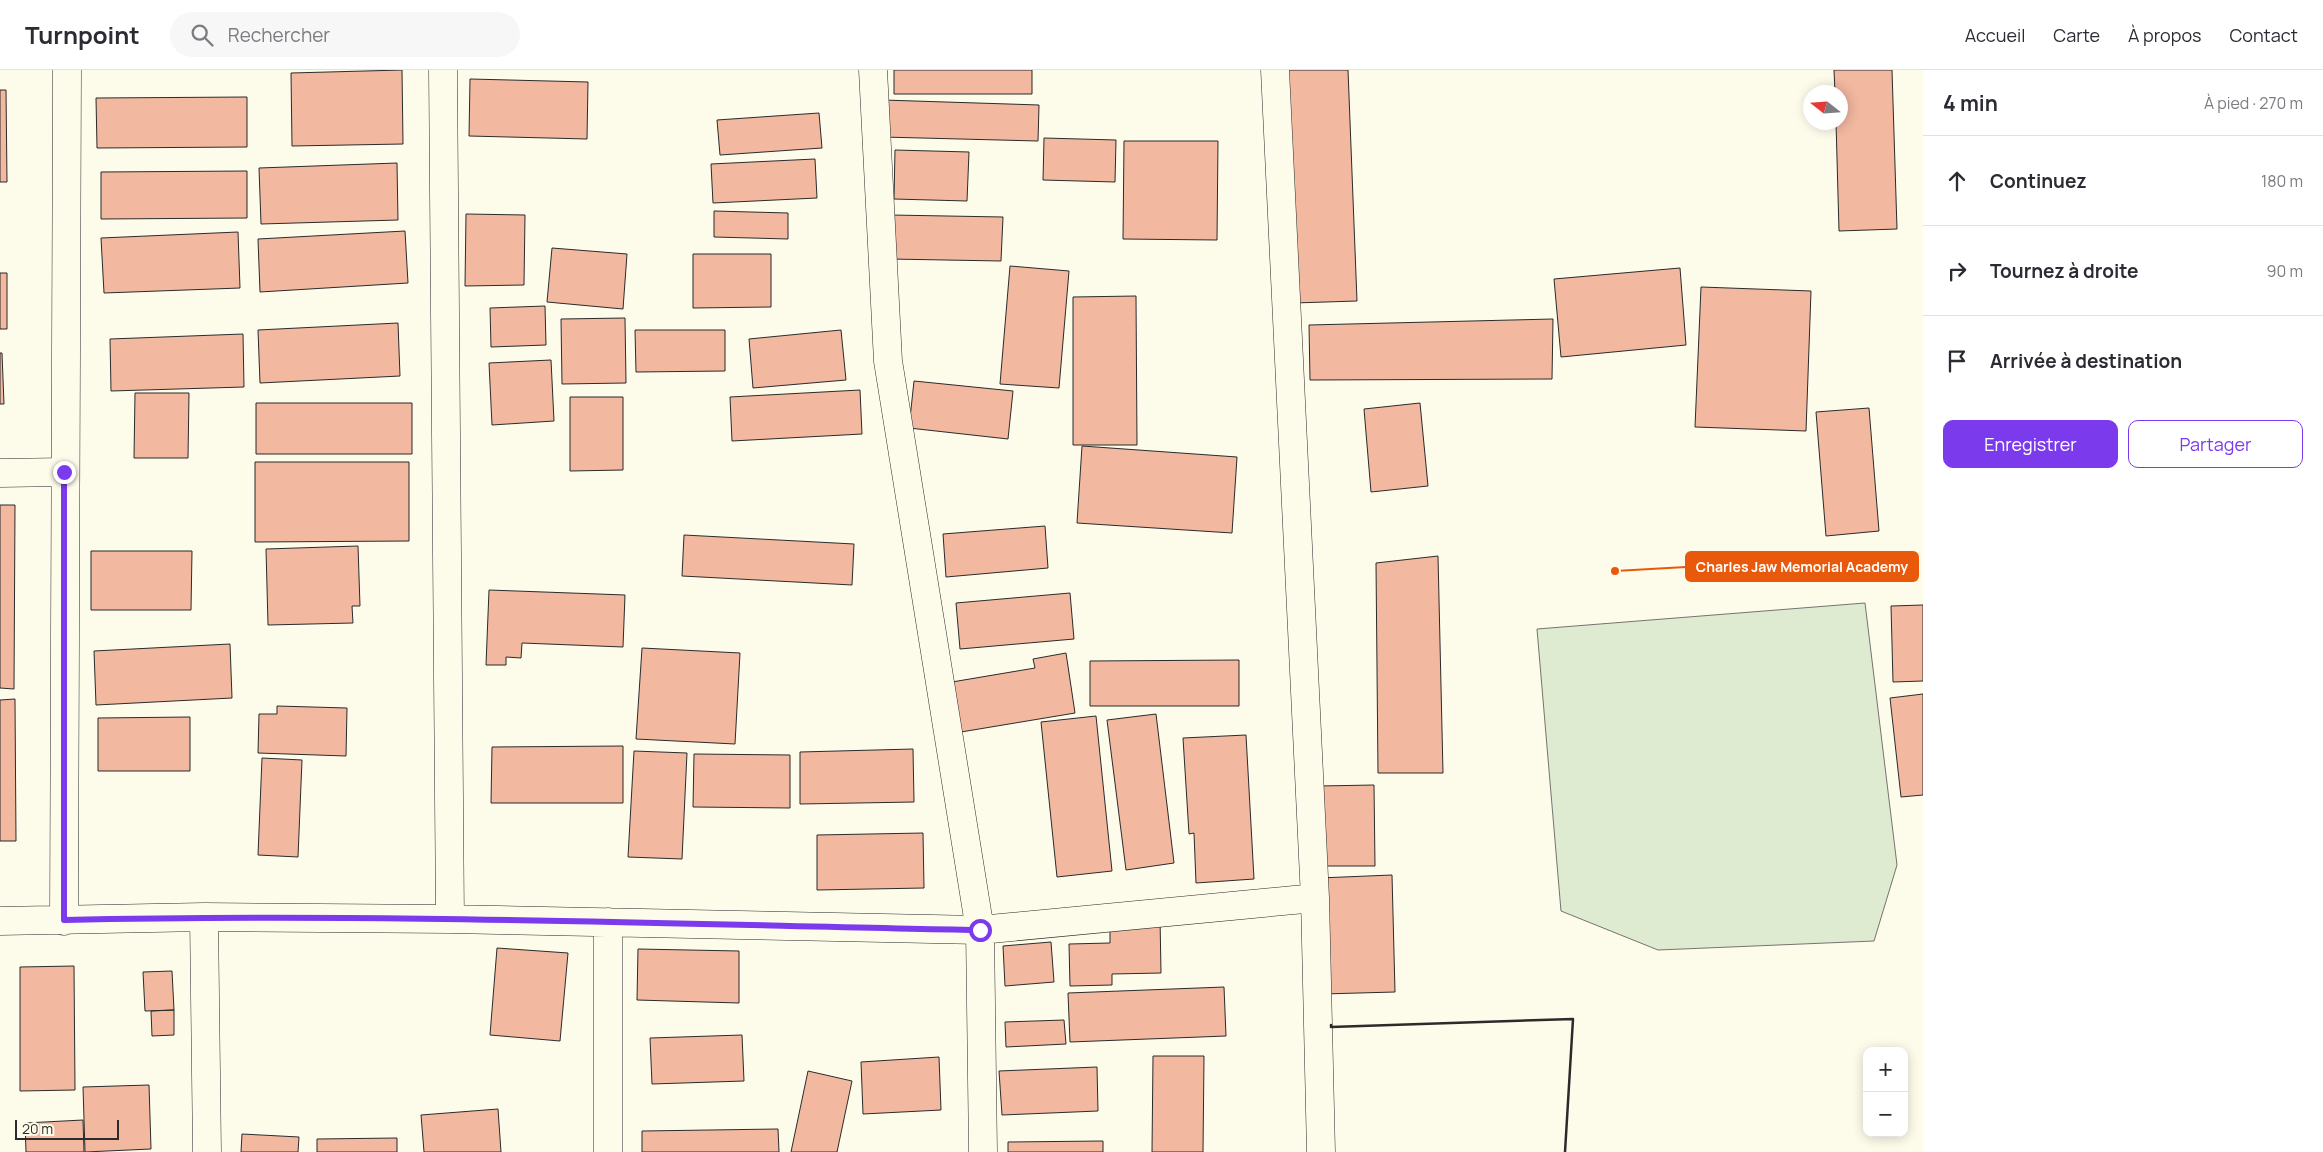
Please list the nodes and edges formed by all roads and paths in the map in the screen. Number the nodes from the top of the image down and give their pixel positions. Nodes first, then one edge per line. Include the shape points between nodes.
1 (67, 70) edge
2 (443, 70) edge
3 (873, 70) edge
4 (1275, 70) edge
5 (64, 472) junction
6 (0, 473) edge
7 (1315, 898) junction
8 (204, 917) junction
9 (450, 919) junction
10 (0, 920) edge
11 (64, 920) junction
12 (608, 922) junction
13 (980, 930) junction
14 (207, 1152) edge
15 (608, 1152) edge
16 (983, 1152) edge
17 (1321, 1152) edge

1 - 5 street
2 - 9 street
3 - 13 street via 888,362
4 - 7 street
5 - 6 street
5 - 11 street
7 - 13 street
7 - 17 street
8 - 9 street
8 - 11 street
8 - 14 street
9 - 12 street
10 - 11 street
12 - 13 street
12 - 15 street
13 - 16 street

